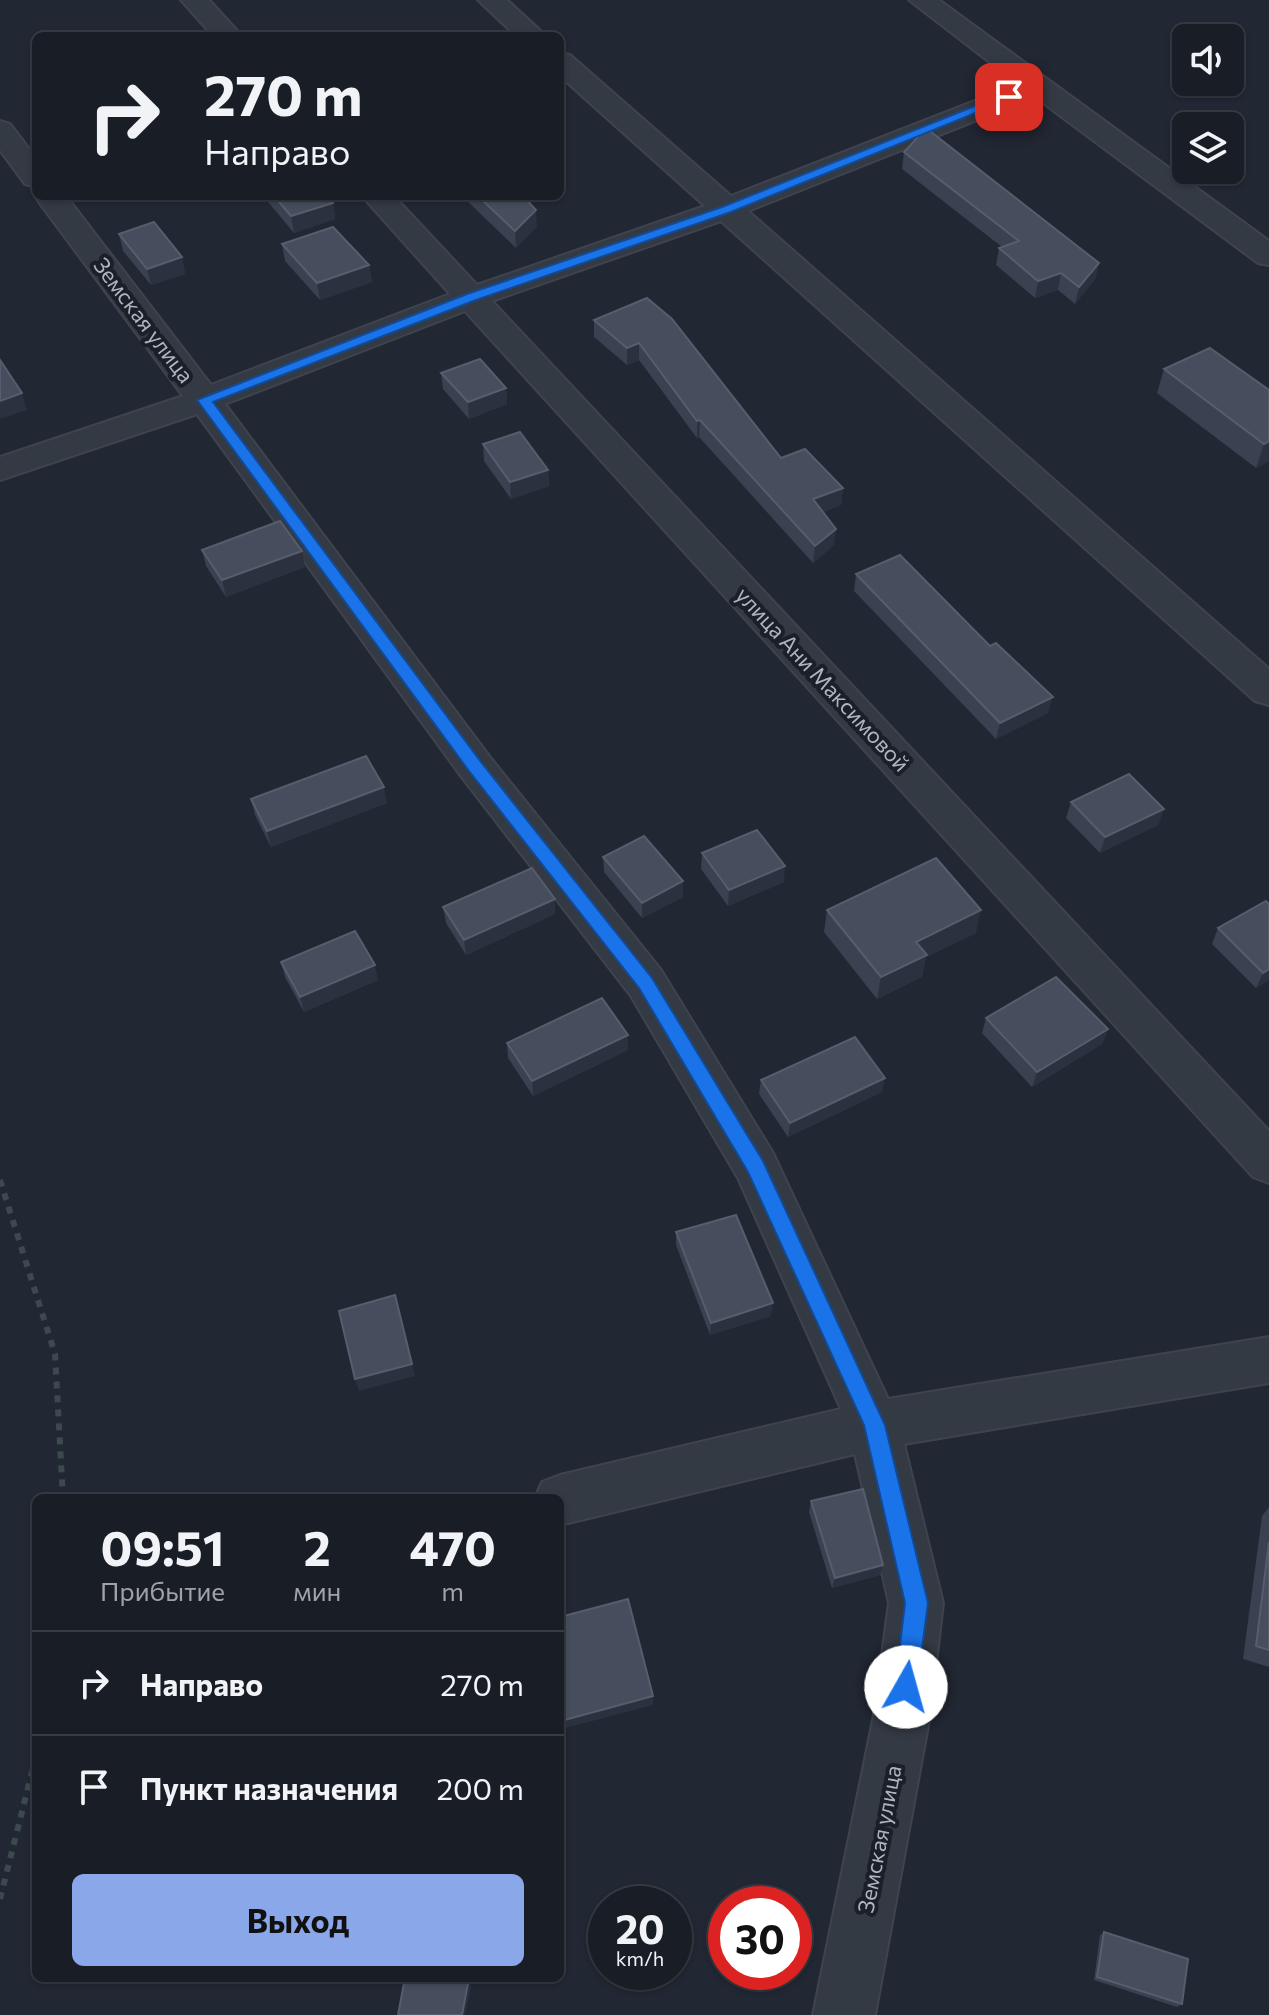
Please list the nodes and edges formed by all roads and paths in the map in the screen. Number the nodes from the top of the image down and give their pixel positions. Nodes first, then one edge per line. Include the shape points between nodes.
1 (194, 0) edge
2 (491, 0) edge
3 (922, 0) edge
4 (224, 32) edge
5 (527, 32) edge
6 (564, 65) edge
7 (1038, 86) junction
8 (0, 130) edge
9 (32, 173) edge
10 (53, 200) edge
11 (381, 200) edge
12 (726, 209) junction
13 (1269, 256) edge
14 (472, 297) junction
15 (204, 400) junction
16 (0, 469) edge
17 (1269, 691) edge
18 (1269, 1163) edge
19 (0, 1180) edge
20 (1269, 1360) edge
21 (874, 1425) junction
22 (63, 1494) edge
23 (564, 1499) edge
24 (32, 1772) edge
25 (0, 1899) edge
26 (844, 2015) edge

1 - 4 street
2 - 5 street
3 - 7 street
6 - 12 street
7 - 12 street
7 - 13 street
8 - 9 street
10 - 15 street, Земская улица
11 - 14 street, улица Ани Максимовой
12 - 14 street
12 - 17 street
14 - 15 street
14 - 18 street, улица Ани Максимовой
15 - 16 street
15 - 21 street, Земская улица via 475,766 646,983 756,1167
19 - 22 path via 55,1354
20 - 21 street
21 - 23 street
21 - 26 street, Земская улица via 916,1603 902,1715
24 - 25 path

